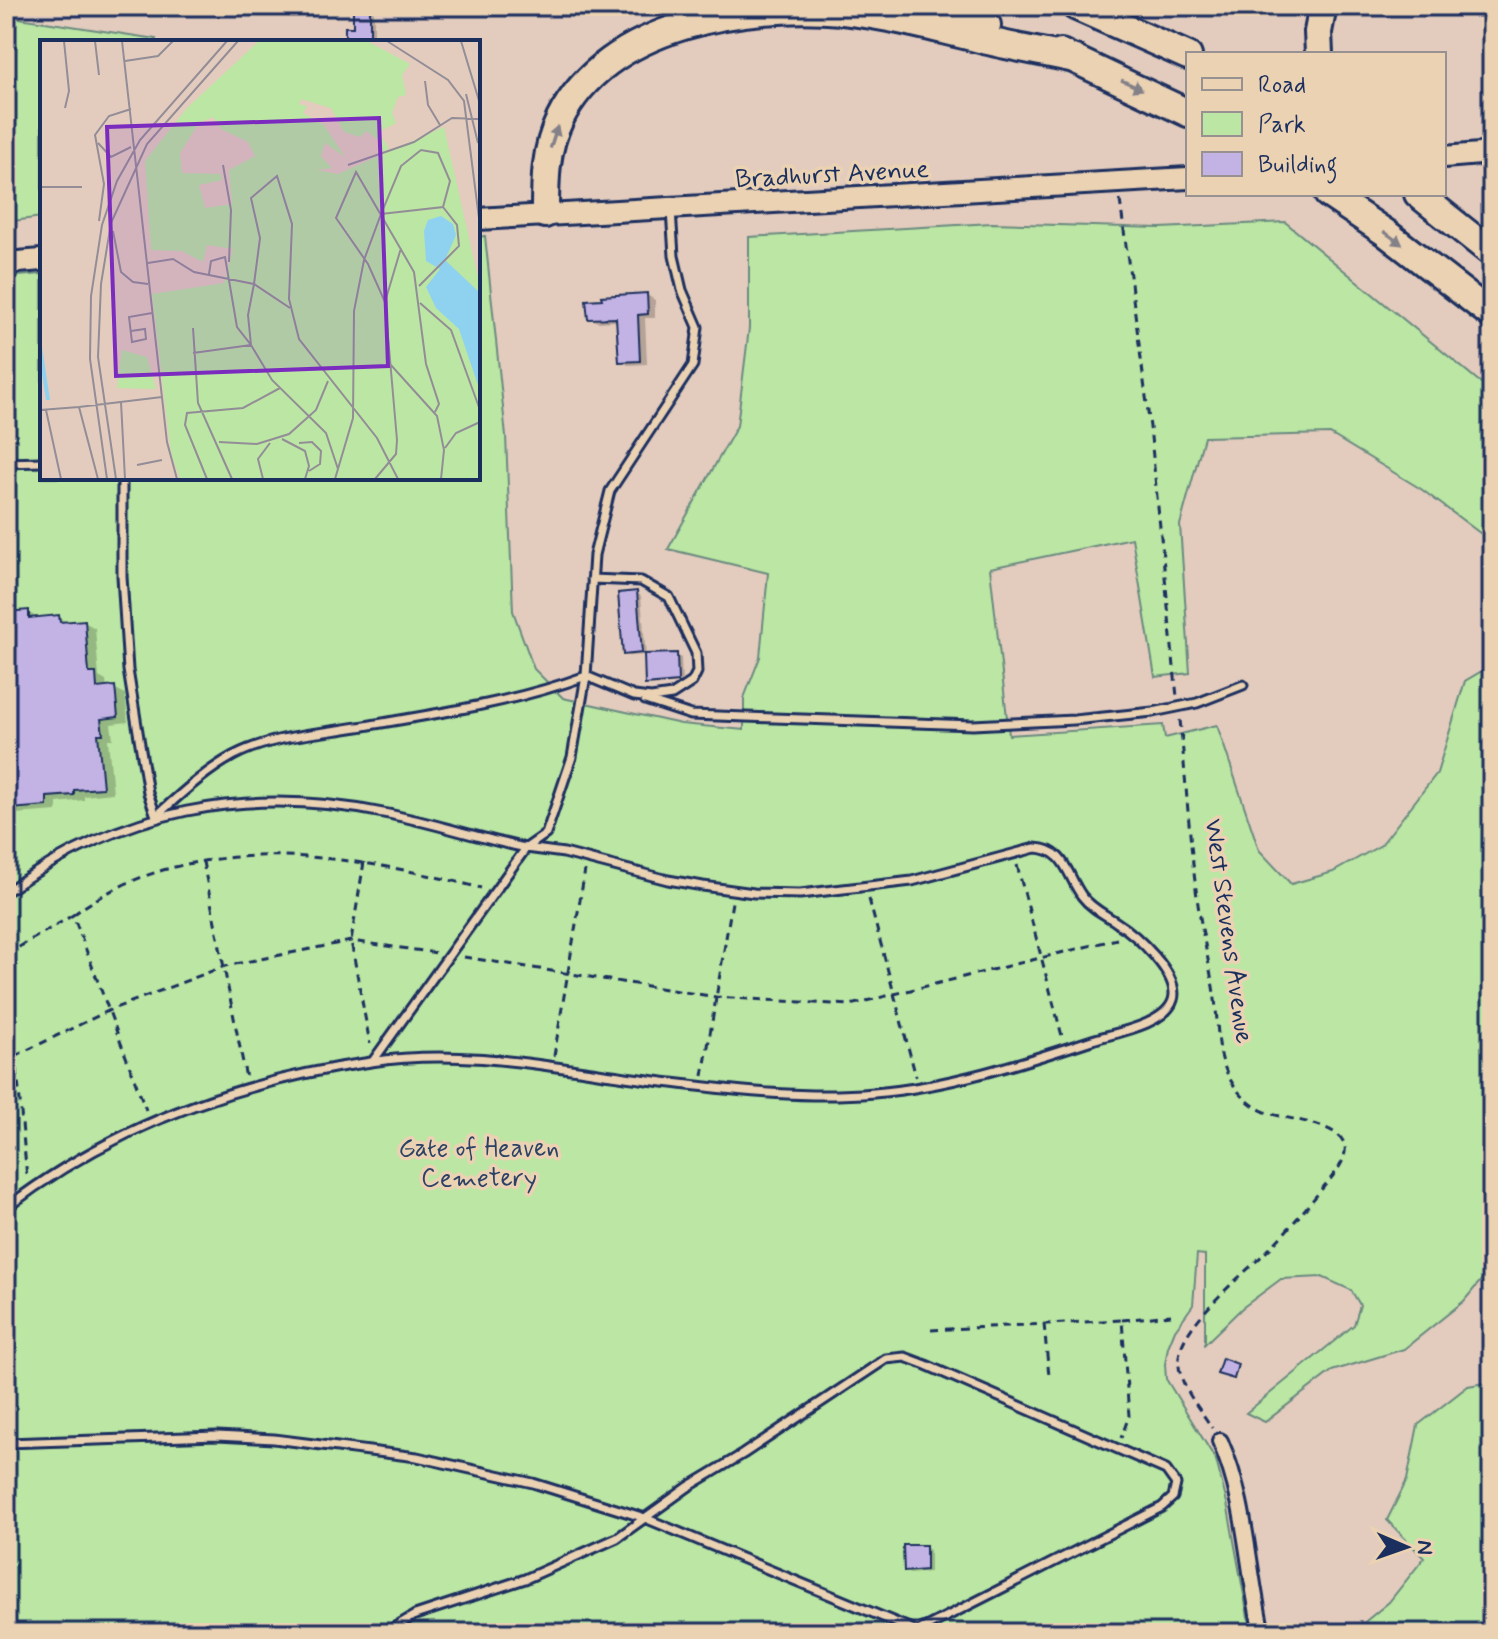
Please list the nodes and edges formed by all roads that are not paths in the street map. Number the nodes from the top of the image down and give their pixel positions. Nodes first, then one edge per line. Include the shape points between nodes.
1 (927, 6) edge
2 (1075, 6) edge
3 (1323, 6) edge
4 (1319, 52) edge
5 (1186, 55) edge
6 (1075, 59) junction
7 (1186, 112) edge
8 (1487, 153) edge
9 (1446, 157) edge
10 (1186, 178) edge
11 (1331, 196) edge
12 (1423, 197) edge
13 (671, 208) junction
14 (545, 214) junction
15 (480, 219) edge
16 (1492, 253) edge
17 (40, 260) edge
18 (6, 263) edge
19 (1492, 315) edge
20 (40, 462) edge
21 (6, 463) edge
22 (122, 480) edge
23 (592, 579) junction
24 (586, 676) junction
25 (1243, 685) dead end
26 (634, 696) junction
27 (156, 816) junction
28 (526, 848) junction
29 (6, 892) edge
30 (373, 1061) junction
31 (6, 1208) edge
32 (1220, 1441) road end
33 (6, 1443) edge
34 (645, 1518) junction
35 (391, 1632) edge
36 (918, 1632) edge
37 (356, 1633) edge
38 (1262, 1633) edge

1 - 6 highway
2 - 5 highway
3 - 4 highway
6 -> 7 highway
14 -> 6 highway via 550,144 571,100 604,63 669,32 745,14 841,11
8 - 9 main road
10 - 13 main road, Bradhurst Avenue
11 -> 19 highway
12 - 16 highway
13 - 14 main road, Bradhurst Avenue
13 - 23 lane via 674,256 698,327 693,365 610,491
14 - 15 main road, Bradhurst Avenue
17 - 18 main road
20 - 21 lane
22 - 27 lane via 128,670
23 - 24 lane
23 - 26 lane via 641,581 669,597 696,653 692,682 672,695
24 - 26 lane
24 - 27 lane via 541,693 465,709 271,741 200,777
24 - 28 lane via 572,757 546,834
25 - 26 lane via 1178,708 1074,720 931,725 691,715
27 - 28 lane via 252,803 337,805
27 - 29 lane via 84,844
28 - 30 lane
28 - 30 lane via 668,880 800,894 912,881 1035,848 1051,850 1091,906 1133,935 1160,963 1174,990 1168,1010 1143,1024 918,1087 875,1093 818,1095 702,1086 462,1057
30 - 31 lane via 309,1072 194,1104 150,1122
32 - 38 street via 1242,1519
33 - 34 lane via 217,1436 338,1445 481,1470
34 - 35 lane via 580,1555 415,1615
34 - 36 lane
34 - 36 lane via 886,1359 905,1357 1166,1470 1176,1484 1173,1497 1162,1507
35 - 37 lane

